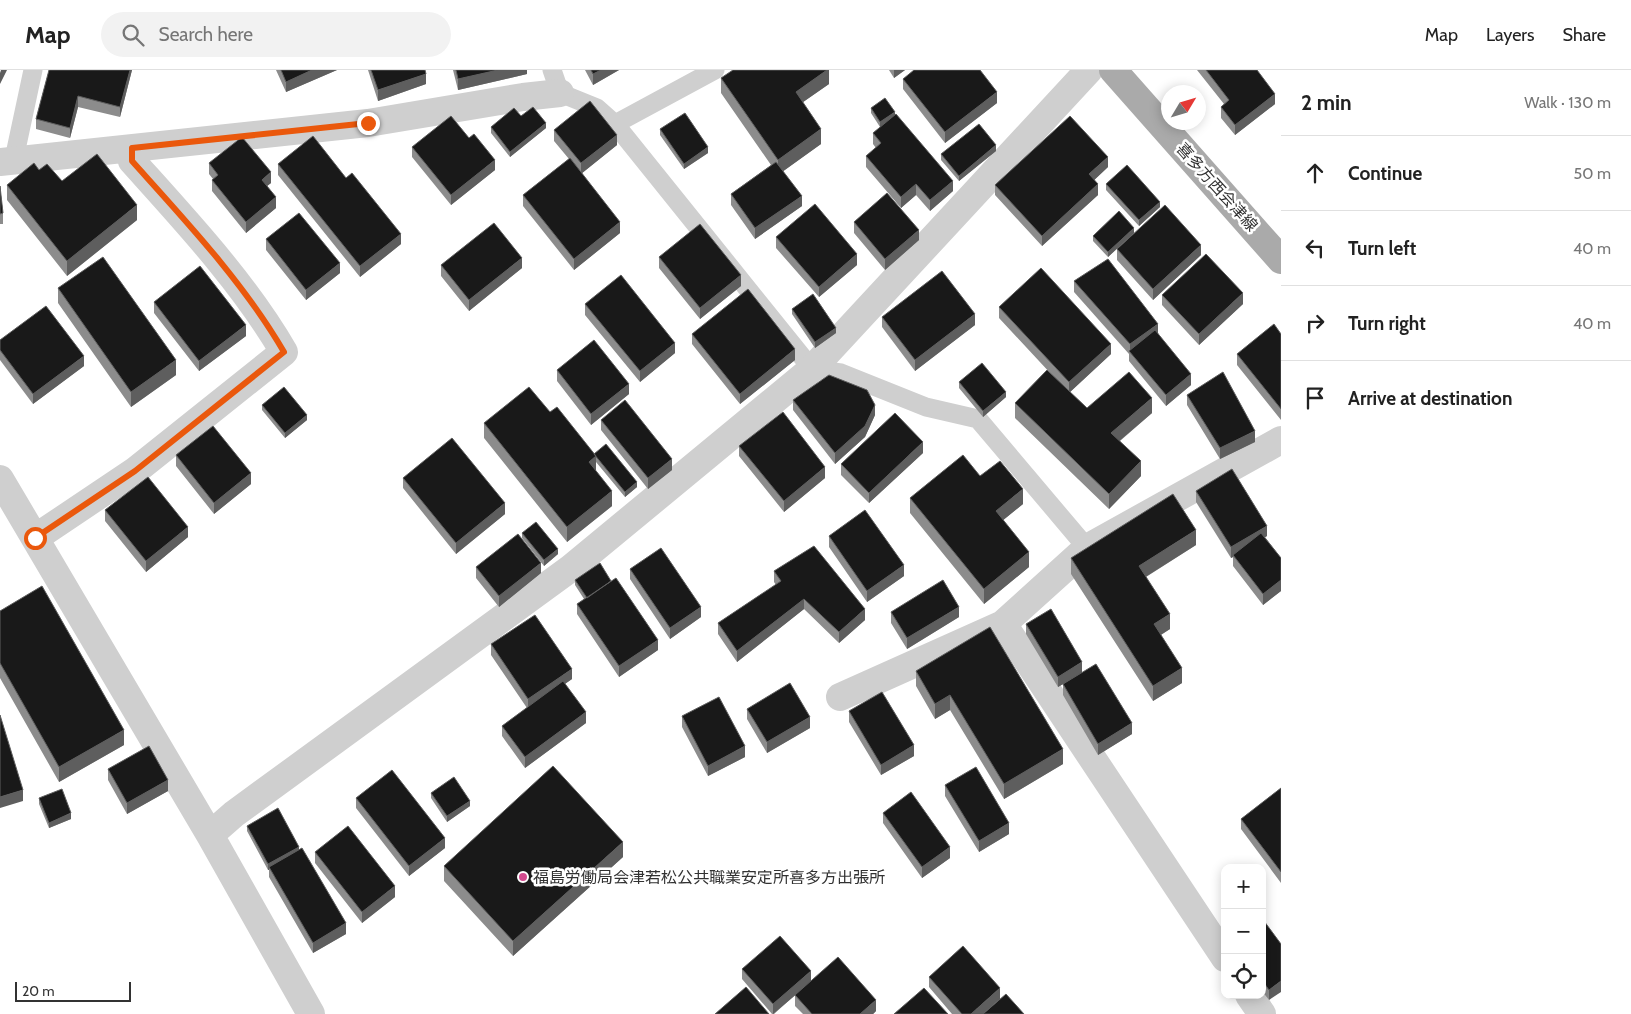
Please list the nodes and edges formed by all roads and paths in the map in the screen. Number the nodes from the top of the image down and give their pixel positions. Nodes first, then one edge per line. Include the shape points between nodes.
1 (33, 70) edge
2 (715, 70) edge
3 (1089, 70) edge
4 (1113, 70) edge
5 (556, 82) edge
6 (615, 124) junction
7 (132, 148) junction
8 (7, 161) edge
9 (1281, 260) edge
10 (812, 369) junction
11 (1281, 440) edge
12 (0, 479) edge
13 (35, 538) junction
14 (1087, 548) junction
15 (1003, 624) junction
16 (840, 697) dead end
17 (210, 835) junction
18 (1222, 954) edge
19 (1252, 999) edge
20 (311, 1014) edge
21 (1262, 1014) edge

1 - 8 lane
2 - 6 lane
3 - 10 street
4 - 9 main road, 喜多方西会津線
5 - 6 lane via 598,108
5 - 7 street via 523,97 368,123
6 - 10 lane
7 - 8 street
7 - 13 street via 132,161 266,320 284,352 135,471
10 - 14 lane via 841,373 926,407 978,420
10 - 17 street via 571,568 234,814
11 - 14 street
12 - 13 street
13 - 17 street
14 - 15 street
15 - 16 street
15 - 18 street
17 - 20 street
19 - 21 street

